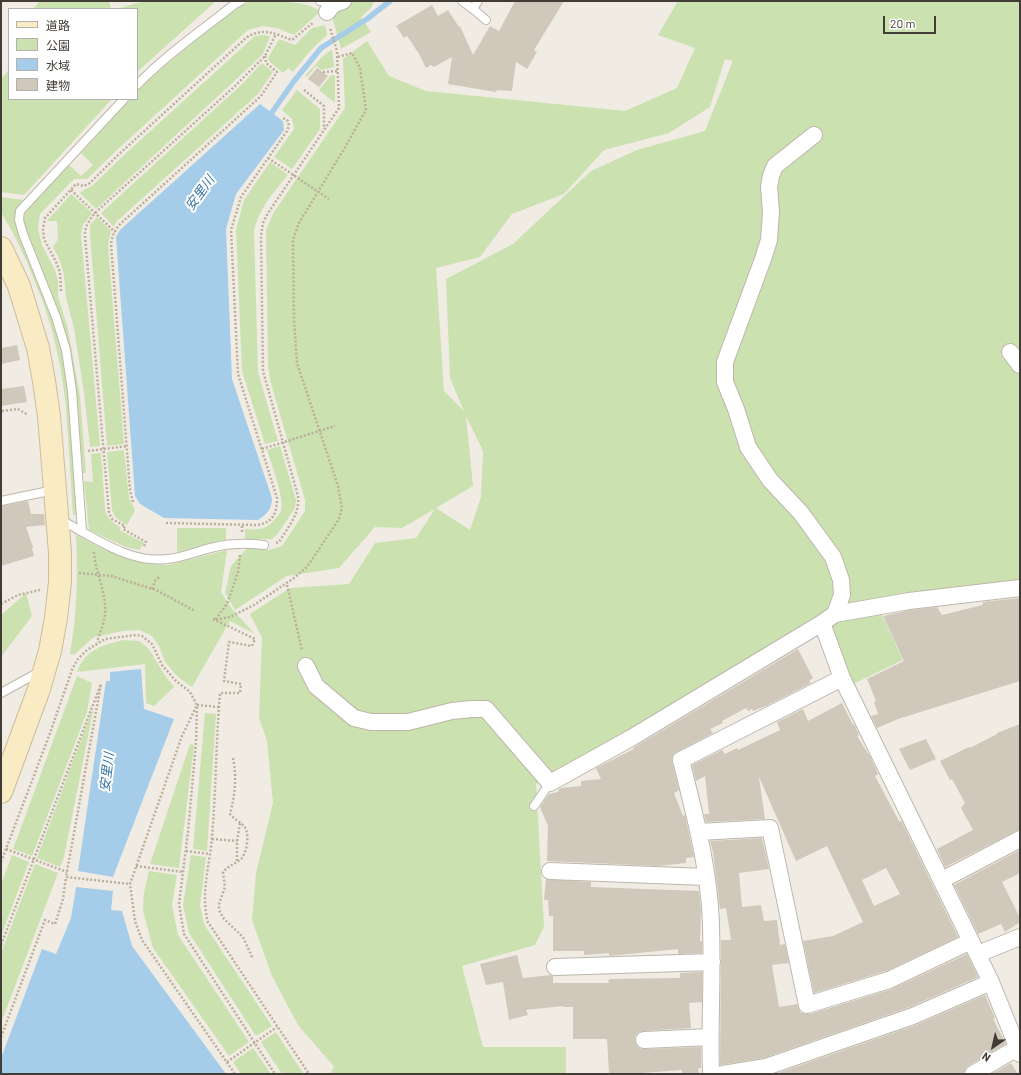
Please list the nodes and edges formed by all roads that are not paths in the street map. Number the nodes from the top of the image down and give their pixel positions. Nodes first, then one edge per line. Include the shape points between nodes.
1 (241, 1) edge
2 (462, 1) edge
3 (478, 1) edge
4 (473, 9) junction
5 (486, 20) dead end
6 (138, 84) edge
7 (123, 100) edge
8 (814, 135) dead end
9 (1, 248) edge
10 (1010, 352) dead end
11 (1020, 365) edge
12 (55, 490) junction
13 (1, 501) edge
14 (57, 518) junction
15 (82, 531) junction
16 (264, 544) road end
17 (1020, 588) edge
18 (835, 614) junction
19 (822, 623) junction
20 (306, 666) road end
21 (45, 669) junction
22 (842, 678) junction
23 (1, 693) edge
24 (550, 783) junction
25 (1, 792) edge
26 (534, 806) dead end
27 (699, 832) junction
28 (1020, 839) edge
29 (550, 871) dead end
30 (706, 877) junction
31 (942, 880) junction
32 (1020, 937) edge
33 (975, 948) junction
34 (712, 962) junction
35 (555, 967) dead end
36 (991, 982) junction
37 (710, 1038) junction
38 (644, 1040) dead end
39 (1019, 1051) edge
40 (711, 1074) edge
41 (723, 1074) edge
42 (973, 1074) edge

1 - 6 lane via 177,50
2 - 4 lane
3 - 4 lane
4 - 5 lane
7 - 15 lane via 20,211 19,220 66,350 72,391
8 - 18 street via 775,166 771,176 769,240 725,362 725,382 748,447 770,480 801,513 833,557 841,580 842,595
9 - 12 street via 19,286 38,348 49,416
10 - 11 street
12 - 13 lane
12 - 14 street
14 - 15 lane
14 - 21 street via 60,582 56,618
15 - 16 lane via 111,547 138,557 154,559 168,559 241,542
17 - 18 street via 908,601
18 - 19 street
19 - 22 street
19 - 24 street via 631,738
20 - 24 street via 316,686 354,718 371,722 408,722 452,712 486,709
21 - 23 lane
21 - 25 street
22 - 27 street via 681,760
22 - 31 street
24 - 26 lane
27 - 30 street
27 - 33 street via 770,828 806,1005 889,980
28 - 31 street
29 - 30 street
30 - 34 street
31 - 33 street
32 - 33 street
33 - 36 street
34 - 35 street
34 - 37 street
36 - 39 street
36 - 41 street via 913,1016 766,1067
37 - 38 street
37 - 40 street
39 - 42 street

